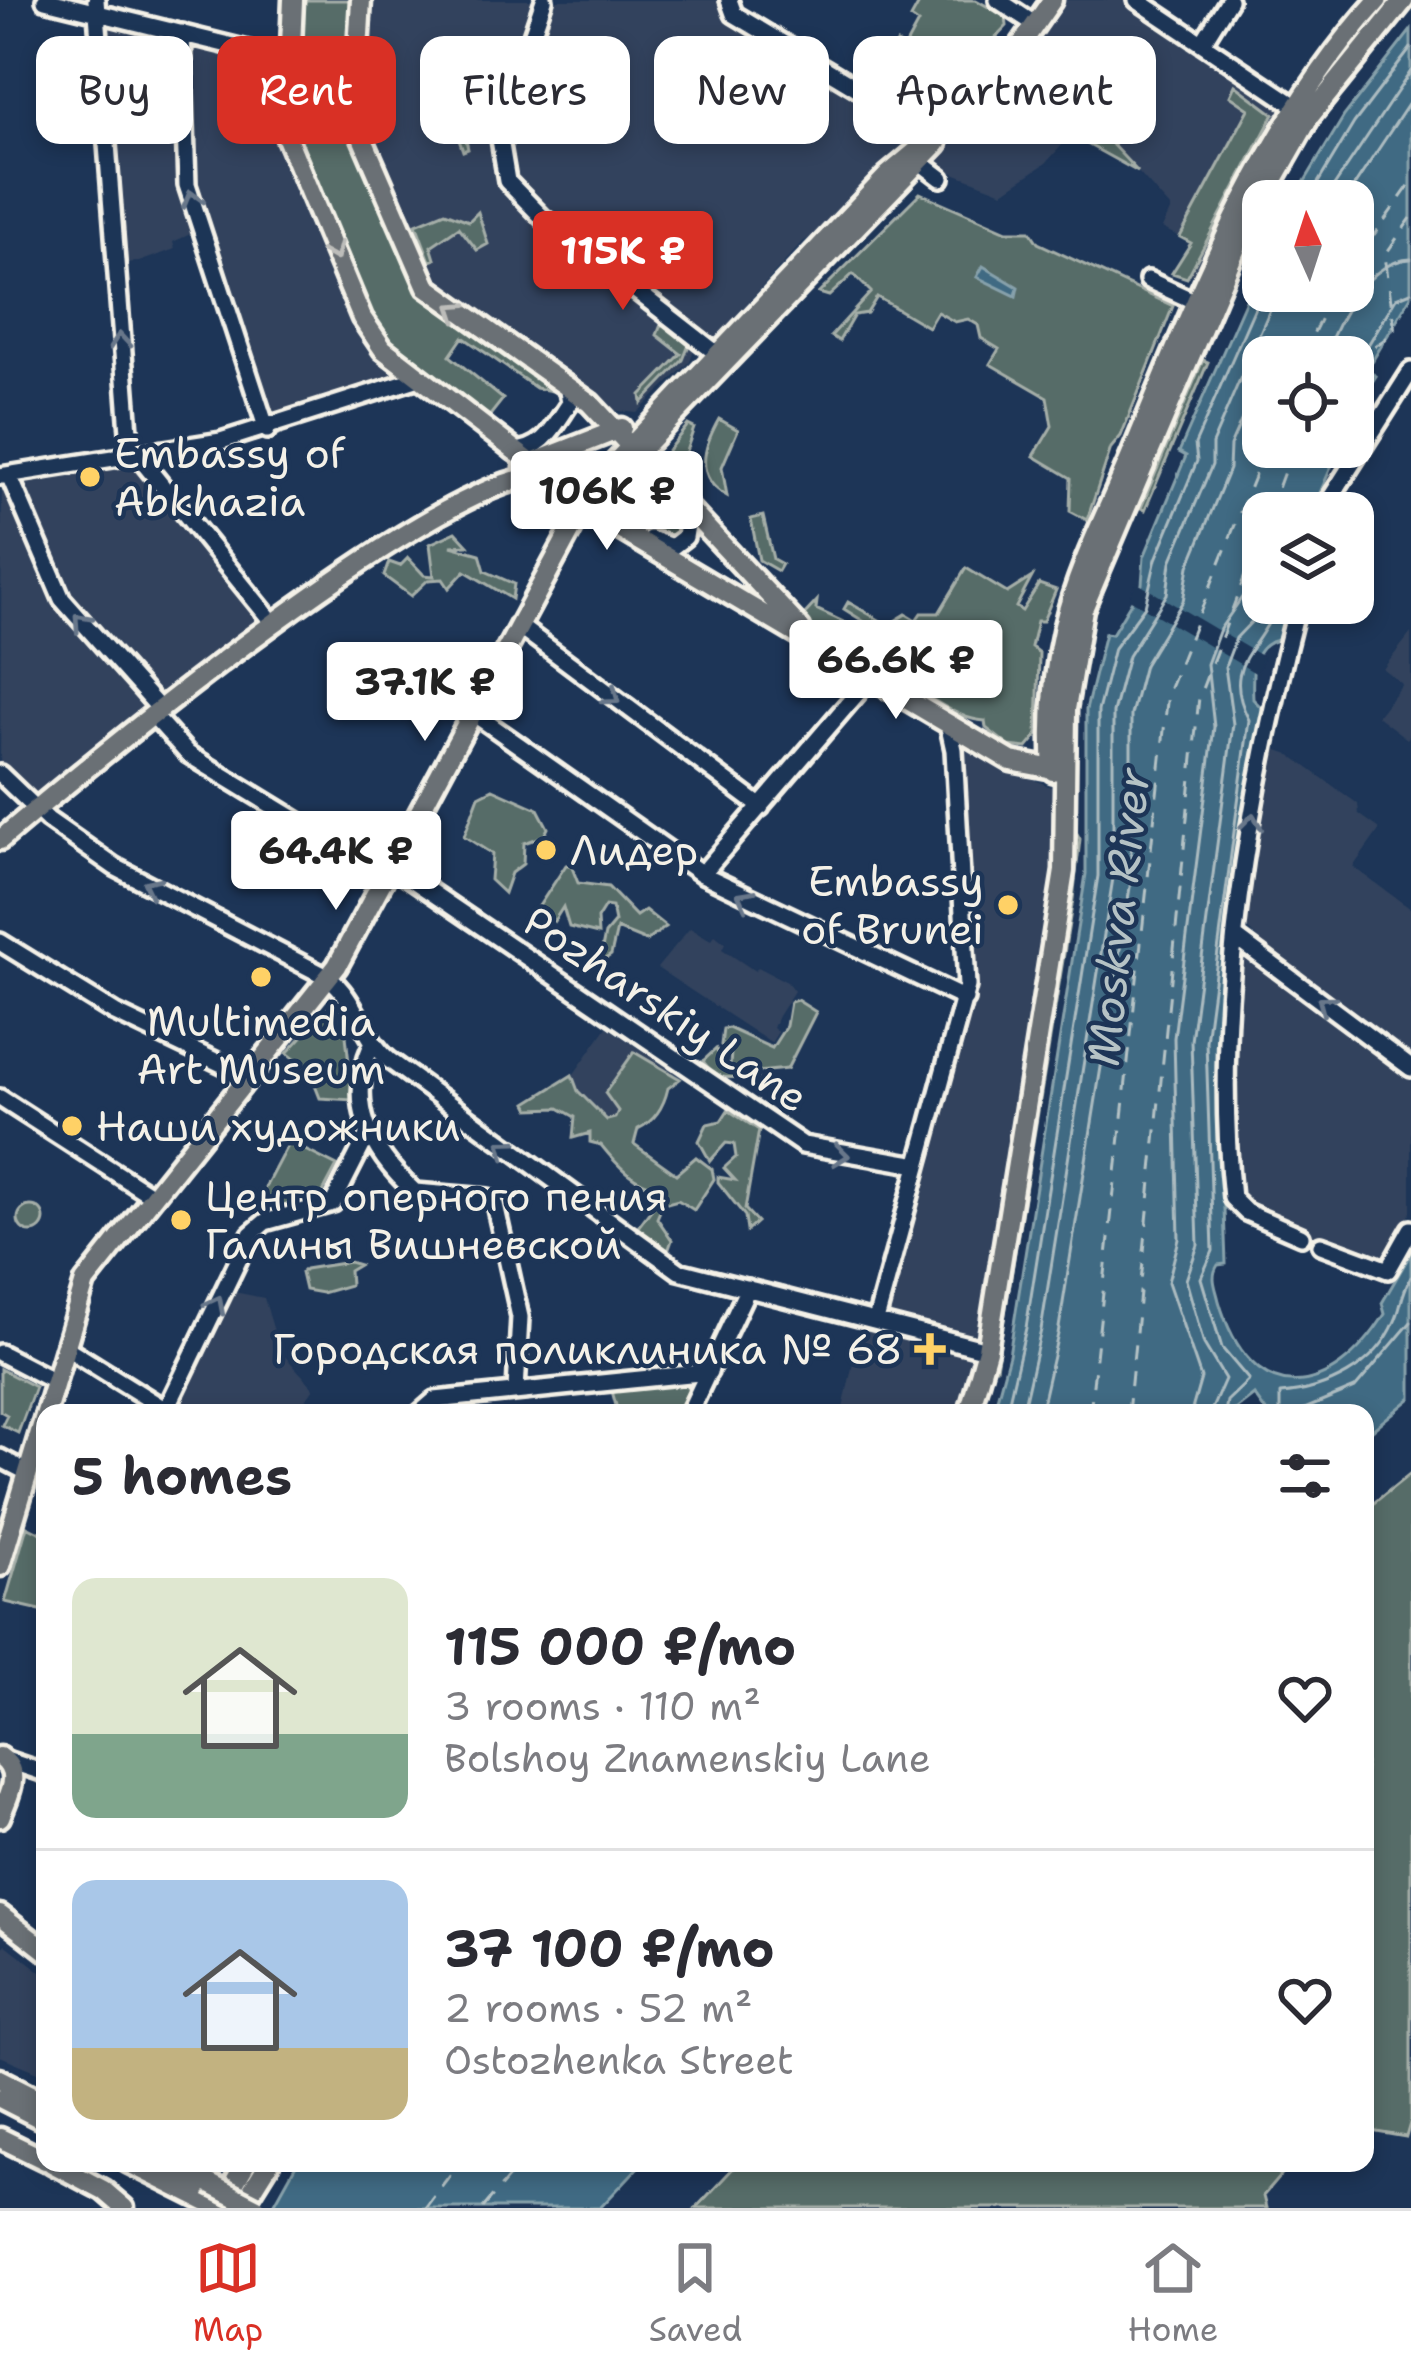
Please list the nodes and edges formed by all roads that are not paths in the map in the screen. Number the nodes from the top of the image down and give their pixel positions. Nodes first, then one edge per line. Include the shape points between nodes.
1 (45, 0) edge
2 (138, 0) edge
3 (293, 0) edge
4 (361, 0) edge
5 (544, 0) edge
6 (729, 0) edge
7 (998, 0) edge
8 (1052, 0) edge
9 (1137, 0) edge
10 (1229, 0) edge
11 (1378, 0) edge
12 (1404, 0) edge
13 (97, 6) edge
14 (133, 21) junction
15 (1036, 25) junction
16 (182, 33) junction
17 (291, 36) edge
18 (1027, 36) edge
19 (217, 42) edge
20 (1203, 42) junction
21 (853, 86) edge
22 (1304, 112) junction
23 (291, 144) edge
24 (921, 144) edge
25 (935, 144) edge
26 (920, 162) junction
27 (941, 178) dead end
28 (1148, 280) dead end
29 (1196, 302) junction
30 (716, 353) junction
31 (1411, 371) edge
32 (419, 378) junction
33 (567, 385) junction
34 (663, 406) junction
35 (267, 430) junction
36 (627, 443) junction
37 (504, 445) junction
38 (135, 457) junction
39 (530, 464) junction
40 (4, 476) edge
41 (508, 479) junction
42 (553, 479) junction
43 (1333, 492) edge
44 (676, 499) junction
45 (585, 506) junction
46 (707, 530) junction
47 (687, 570) junction
48 (274, 624) junction
49 (1293, 624) edge
50 (519, 626) junction
51 (827, 650) junction
52 (872, 676) junction
53 (156, 711) junction
54 (472, 713) junction
55 (948, 723) junction
56 (1059, 771) junction
57 (0, 773) edge
58 (761, 807) junction
59 (37, 808) junction
60 (0, 840) edge
61 (389, 870) junction
62 (702, 874) junction
63 (1238, 938) junction
64 (0, 942) edge
65 (329, 978) junction
66 (965, 999) junction
67 (373, 1044) junction
68 (1411, 1068) edge
69 (249, 1077) junction
70 (0, 1098) edge
71 (366, 1138) junction
72 (918, 1165) junction
73 (152, 1196) junction
74 (1411, 1229) edge
75 (1300, 1236) dead end
76 (1321, 1245) dead end
77 (748, 1288) junction
78 (876, 1320) junction
79 (64, 1347) junction
80 (987, 1350) junction
81 (0, 1353) edge
82 (709, 1372) junction
83 (54, 1381) junction
84 (516, 1390) junction
85 (49, 1404) edge
86 (155, 1404) edge
87 (172, 1404) edge
88 (430, 1404) edge
89 (693, 1404) edge
90 (972, 1404) edge
91 (36, 1449) edge
92 (0, 1458) edge
93 (27, 1472) junction
94 (0, 1566) edge
95 (36, 1773) edge
96 (6, 1774) edge
97 (0, 1817) edge
98 (0, 1915) edge
99 (36, 1943) edge
100 (0, 2079) edge
101 (36, 2097) edge
102 (0, 2098) edge
103 (36, 2116) edge
104 (0, 2138) edge
105 (36, 2155) edge
106 (65, 2172) edge
107 (149, 2172) edge
108 (179, 2172) edge
109 (238, 2172) edge
110 (263, 2172) edge
111 (213, 2200) edge
112 (121, 2207) edge
113 (241, 2208) edge
114 (257, 2208) edge

1 - 13 street
2 - 14 street
3 - 17 main road
33 -> 4 main road via 423,281 356,127
5 - 30 street via 499,133 507,181
6 - 21 street via 734,14
7 - 15 street
8 - 15 main road
9 - 20 street
10 - 20 street
11 - 22 main road
12 - 22 main road
13 - 14 street
38 -> 13 street
14 - 16 street
15 - 18 main road
16 - 19 street
35 -> 16 street via 188,185
20 - 22 street
22 - 29 main road
22 - 56 main road via 1227,264 1090,584
23 -> 32 main road via 367,327
24 - 30 main road
25 - 26 main road
26 - 27 street
26 - 36 main road
28 - 29 street
29 - 56 main road via 1064,624 1053,708
30 - 34 main road
31 - 43 street
32 - 35 street
32 - 37 main road
33 - 36 main road
33 - 37 street via 570,403 542,442
34 - 36 main road
34 - 36 main road
35 - 38 street
36 - 39 main road
36 - 44 main road
36 - 45 main road
37 - 39 main road
37 - 41 street
38 - 40 street
38 - 48 street
39 - 41 main road
39 - 42 main road
53 -> 40 street, Pozharskiy Lane via 62,599
41 - 42 main road
41 - 45 street
41 - 48 main road via 433,518
42 - 45 main road
44 - 45 street via 688,529 672,547
44 - 46 main road
45 - 47 main road
45 - 50 main road
46 - 47 main road via 721,566 710,574
46 - 51 main road
47 - 51 main road
48 - 53 main road
63 -> 49 street via 1266,737
50 - 54 main road
50 -> 58 street
51 - 52 main road
52 - 55 main road
52 - 58 street
53 - 59 main road
53 - 61 street, Pozharskiy Lane via 186,752
54 - 61 main road
54 - 62 street
55 - 56 main road via 1010,761
55 - 66 street
56 - 80 main road via 1060,896
57 - 59 street
58 - 62 street
59 - 60 main road
65 -> 59 street via 123,872
61 - 65 main road
61 -> 72 street, Pozharskiy Lane via 803,1145
66 -> 62 street
68 -> 63 street
63 - 75 street via 1228,1054 1232,1198
64 - 69 street via 99,1004
65 - 67 street
65 - 69 main road
66 - 72 street
67 - 71 street via 361,1072
77 -> 67 street via 679,1271 649,1253
69 - 73 main road
70 - 73 street
71 - 84 street via 415,1192 495,1204 520,1317
87 -> 71 street via 250,1234 333,1203
72 - 78 street
73 - 79 main road via 86,1282
74 - 76 street via 1388,1270
77 - 78 street
77 - 82 street
78 - 80 street
79 - 83 main road
79 - 86 street
80 - 90 main road
81 - 83 street
82 - 84 street
82 - 89 street
83 - 85 main road
84 - 88 street
91 - 93 main road
92 - 93 street
93 - 94 main road
95 - 96 street
96 - 97 main road
98 - 99 main road
100 - 101 main road
102 - 103 main road
104 - 105 main road
106 - 112 main road
107 - 111 main road
108 - 111 main road
109 - 111 main road
110 - 113 main road
111 - 114 main road, bridge

